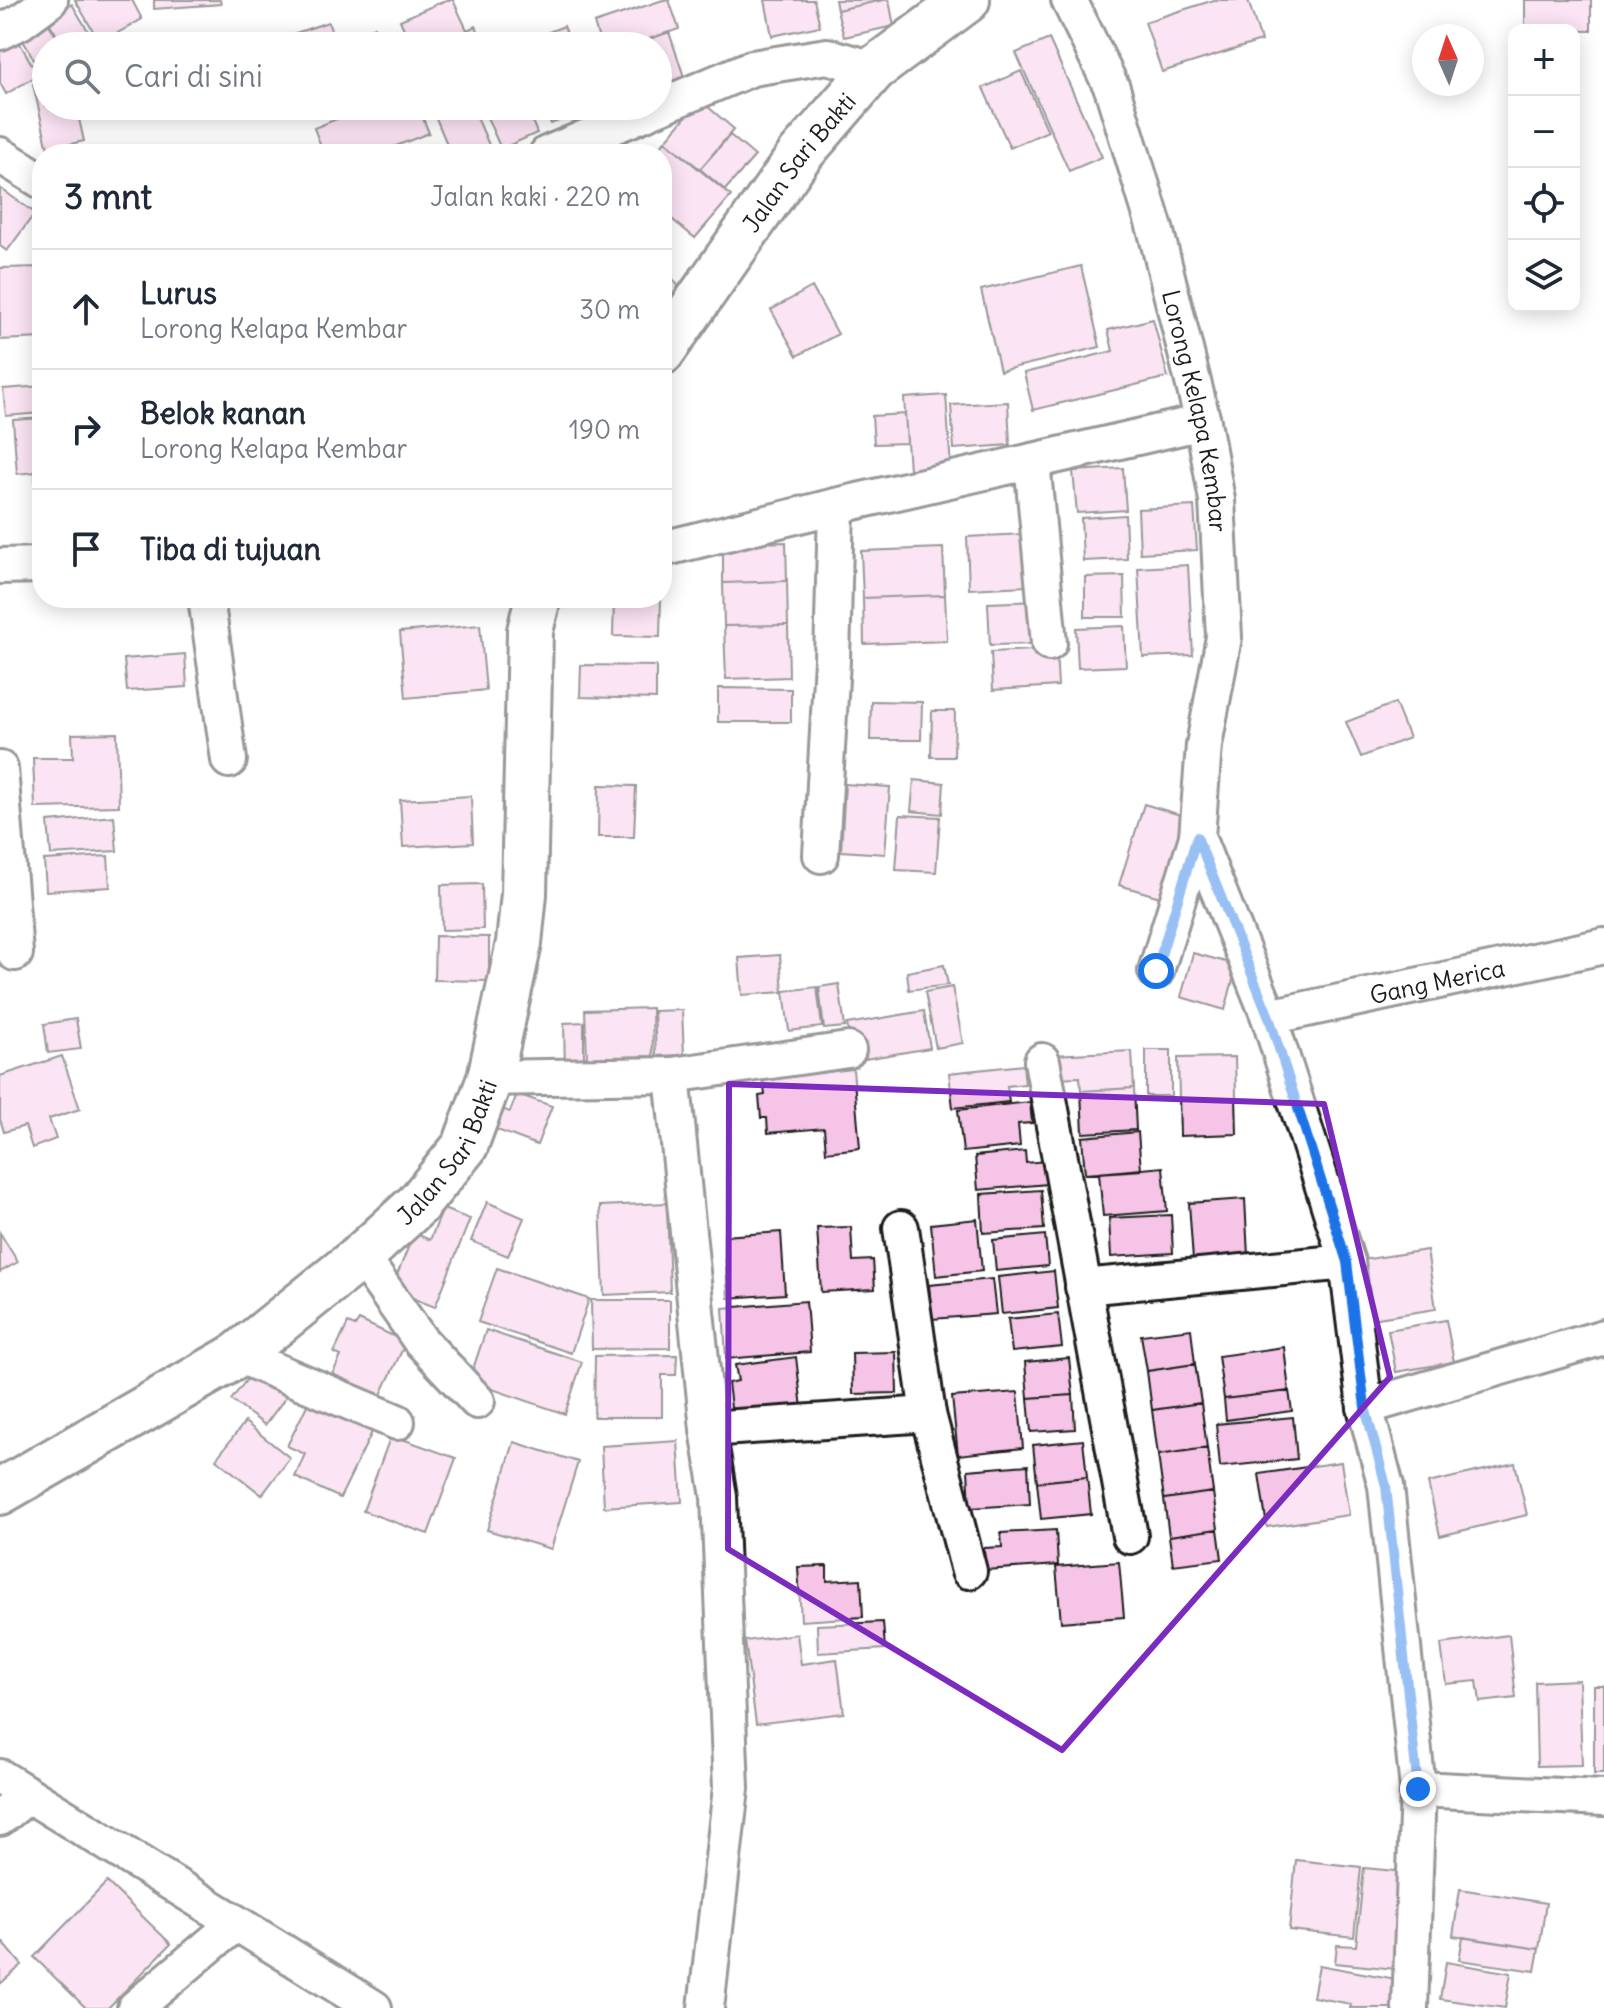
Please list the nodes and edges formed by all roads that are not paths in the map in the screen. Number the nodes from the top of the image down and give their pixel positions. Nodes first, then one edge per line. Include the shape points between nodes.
1 (50, 0) edge
2 (967, 0) edge
3 (1069, 0) edge
4 (7, 20) edge
5 (874, 69) junction
6 (672, 102) edge
7 (628, 120) edge
8 (571, 144) edge
9 (0, 155) edge
10 (32, 175) edge
11 (672, 338) edge
12 (1203, 422) junction
13 (1032, 461) junction
14 (836, 506) junction
15 (672, 547) edge
16 (32, 565) edge
17 (0, 566) edge
18 (207, 608) edge
19 (536, 608) edge
20 (1049, 643) dead end
21 (229, 760) dead end
22 (0, 769) edge
23 (1197, 837) junction
24 (821, 855) dead end
25 (1604, 946) edge
26 (15, 953) dead end
27 (1156, 971) dead end
28 (1269, 1017) junction
29 (848, 1050) dead end
30 (1042, 1061) dead end
31 (672, 1075) junction
32 (490, 1078) junction
33 (901, 1228) dead end
34 (361, 1256) junction
35 (1347, 1262) junction
36 (1083, 1287) junction
37 (1604, 1337) edge
38 (238, 1355) junction
39 (477, 1401) dead end
40 (1365, 1407) junction
41 (928, 1414) junction
42 (397, 1422) dead end
43 (708, 1429) junction
44 (0, 1492) edge
45 (1130, 1536) dead end
46 (969, 1571) dead end
47 (0, 1777) edge
48 (1418, 1789) junction
49 (29, 1795) junction
50 (1604, 1798) edge
51 (0, 1818) edge
52 (236, 1923) junction
53 (135, 2008) edge
54 (374, 2008) edge
55 (706, 2008) edge
56 (1410, 2008) edge

1 - 4 street
2 - 5 main road, Jalan Sari Bakti
3 - 12 street, Lorong Kelapa Kembar via 1112,88 1156,232
5 - 6 street via 827,56 752,68
5 - 11 main road, Jalan Sari Bakti via 799,156
7 - 8 street
9 - 10 street
12 - 13 street
12 - 23 street, Lorong Kelapa Kembar via 1217,500 1224,637 1204,745
13 - 14 street
13 - 20 street
14 - 15 street
14 - 24 street
16 - 17 street
18 - 21 street
19 - 32 main road, Jalan Sari Bakti via 530,631 524,894
22 - 26 street
23 - 27 street, Lorong Kelapa Kembar
23 - 28 street, Lorong Kelapa Kembar
25 - 28 street, Gang Merica
28 - 35 street, Lorong Kelapa Kembar
29 - 31 street
30 - 36 street
31 - 32 street
31 - 43 street
32 - 34 main road, Jalan Sari Bakti via 465,1146 418,1204
33 - 41 street
34 - 38 main road, Jalan Sari Bakti
34 - 39 street via 420,1340
35 - 36 street
35 - 40 street, Lorong Kelapa Kembar
36 - 45 street
37 - 40 street
38 - 42 street
38 - 44 main road, Jalan Sari Bakti
40 - 48 street, Lorong Kelapa Kembar via 1386,1486
41 - 43 street
41 - 46 street
43 - 55 street via 719,1497 731,1788
47 - 49 street
48 - 50 street
48 - 56 street, Lorong Kelapa Kembar
49 - 51 street
49 - 52 street
52 - 53 street
52 - 54 street

